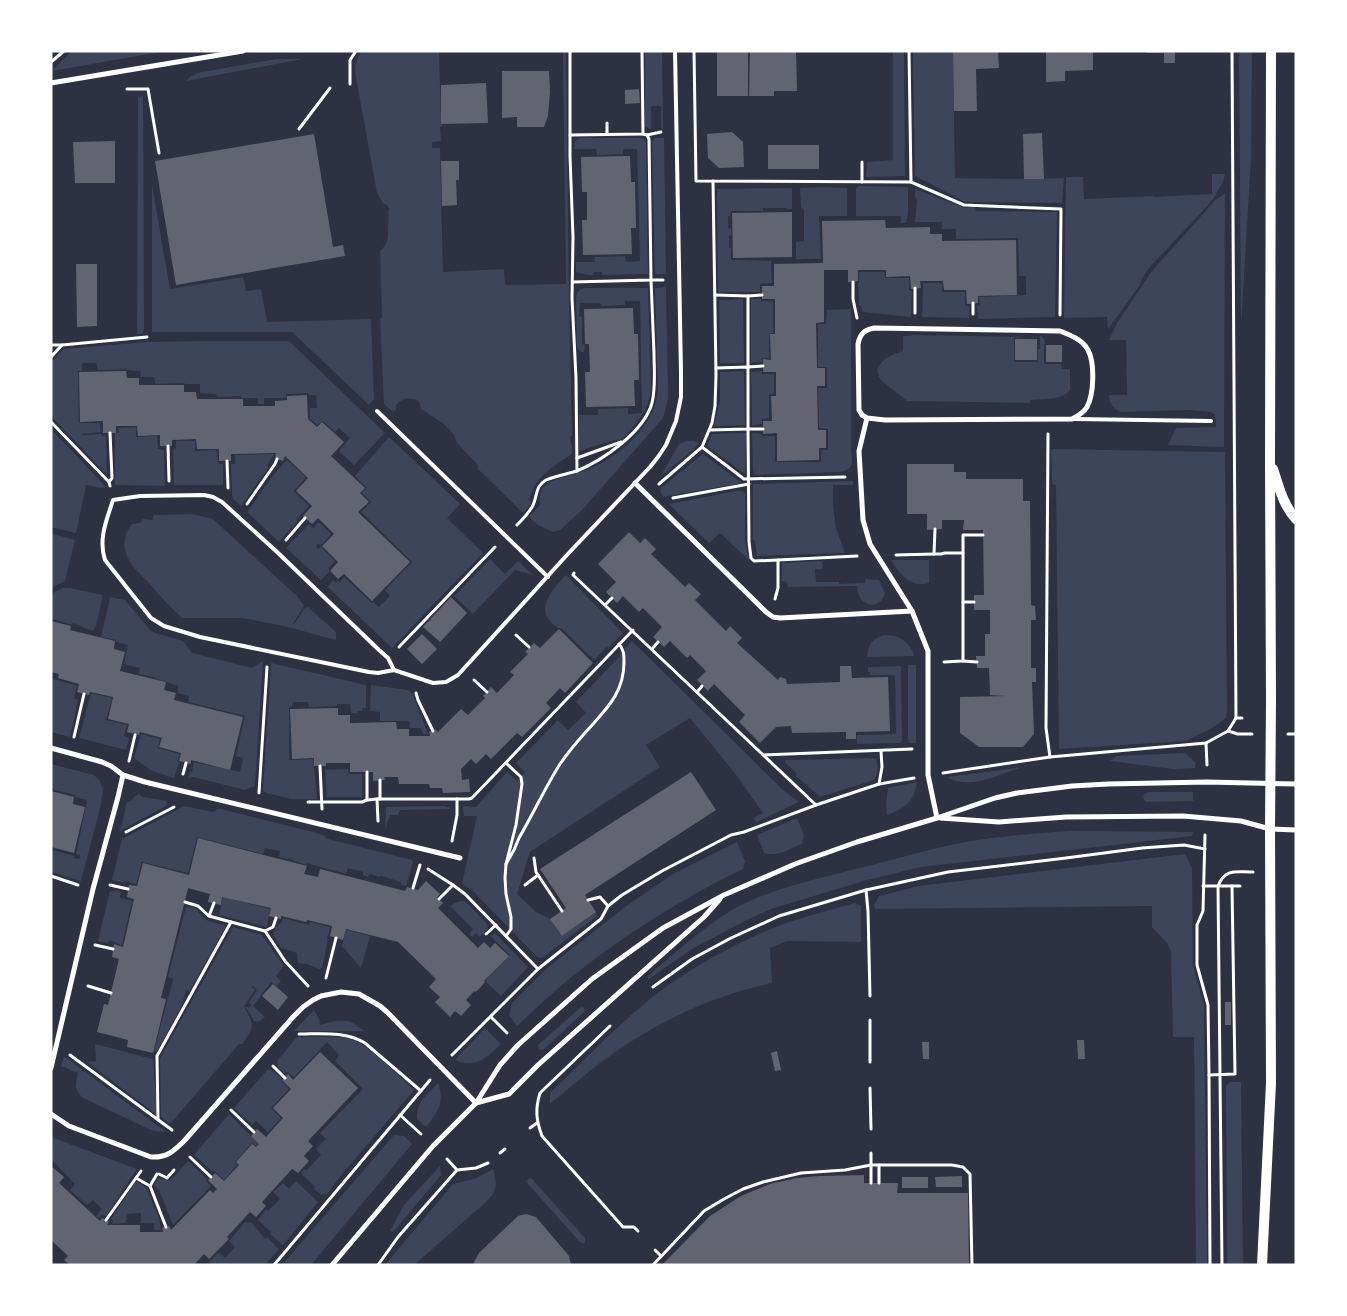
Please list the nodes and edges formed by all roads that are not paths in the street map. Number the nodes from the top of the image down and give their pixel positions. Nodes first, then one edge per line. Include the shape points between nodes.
1 (243, 51) edge
2 (674, 51) edge
3 (1271, 51) edge
4 (51, 83) edge
5 (378, 411) dead end
6 (867, 418) junction
7 (1072, 419) junction
8 (1212, 421) dead end
9 (1270, 461) junction
10 (635, 484) junction
11 (1296, 519) edge
12 (548, 576) junction
13 (912, 611) junction
14 (394, 670) junction
15 (51, 748) edge
16 (124, 776) junction
17 (1271, 783) junction
18 (1296, 784) edge
19 (937, 818) junction
20 (1270, 829) junction
21 (1296, 830) edge
22 (460, 858) dead end
23 (724, 895) junction
24 (51, 1068) edge
25 (476, 1103) junction
26 (51, 1114) edge
27 (332, 1265) edge
28 (1262, 1265) edge

1 - 4 street
2 - 10 lane via 681,396 676,421 666,445
3 - 9 main road
5 - 12 lane
6 - 7 street
6 - 7 street via 860,410 858,344 862,333 874,328 1060,331 1082,342 1088,350 1093,373 1086,409
6 - 13 street via 859,451 863,520 870,544
7 - 8 lane
9 - 11 main road via 1282,496
9 - 17 main road
10 - 12 lane
10 - 13 street via 774,617
12 - 14 lane via 458,675 446,682 434,683
13 - 19 street via 928,651 928,775
14 - 14 lane via 369,672 200,637 164,626 151,618 105,560 102,539 113,500 140,496 204,495 222,502 388,658
15 - 16 street via 102,762
16 - 22 street
16 - 24 street via 93,889
17 - 18 street
17 - 19 street via 1072,786 995,798
17 - 20 main road
19 - 20 street via 999,822 1066,817 1183,816 1241,821
19 - 23 street via 803,861
20 - 21 street
20 - 28 main road via 1271,1083
23 - 25 street via 704,918 509,1094
23 - 25 street via 663,928 592,979 518,1045 500,1065
25 - 26 street via 380,1006 359,994 333,993 303,1007 179,1147 168,1155 151,1157 69,1126
25 - 27 street via 433,1146

